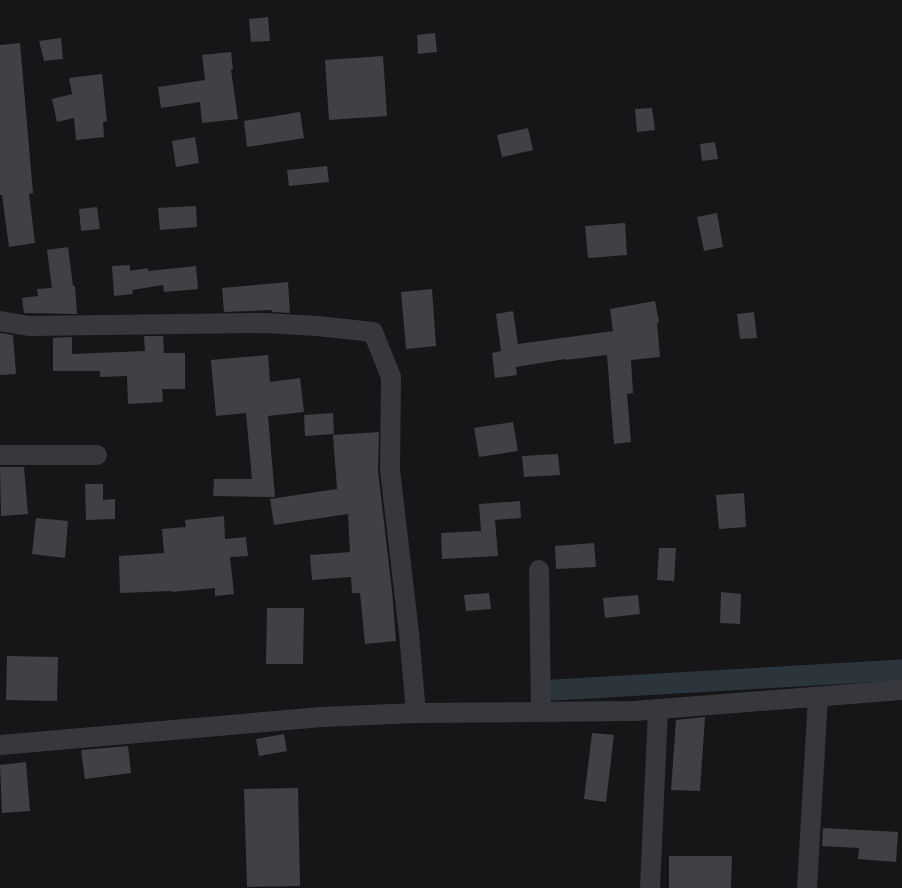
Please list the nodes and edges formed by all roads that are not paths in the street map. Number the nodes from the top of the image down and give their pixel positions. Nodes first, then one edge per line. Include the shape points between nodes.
1 (0, 320) edge
2 (0, 455) edge
3 (97, 455) dead end
4 (538, 570) dead end
5 (902, 690) edge
6 (818, 697) junction
7 (658, 709) junction
8 (541, 712) junction
9 (416, 713) junction
10 (0, 744) edge
11 (650, 888) edge
12 (807, 888) edge

1 - 9 street via 29,326 265,323 373,332 391,377 390,470
2 - 3 street
4 - 8 street
5 - 6 street
6 - 7 street
6 - 12 street
7 - 8 street
7 - 11 street
8 - 9 street
9 - 10 street

